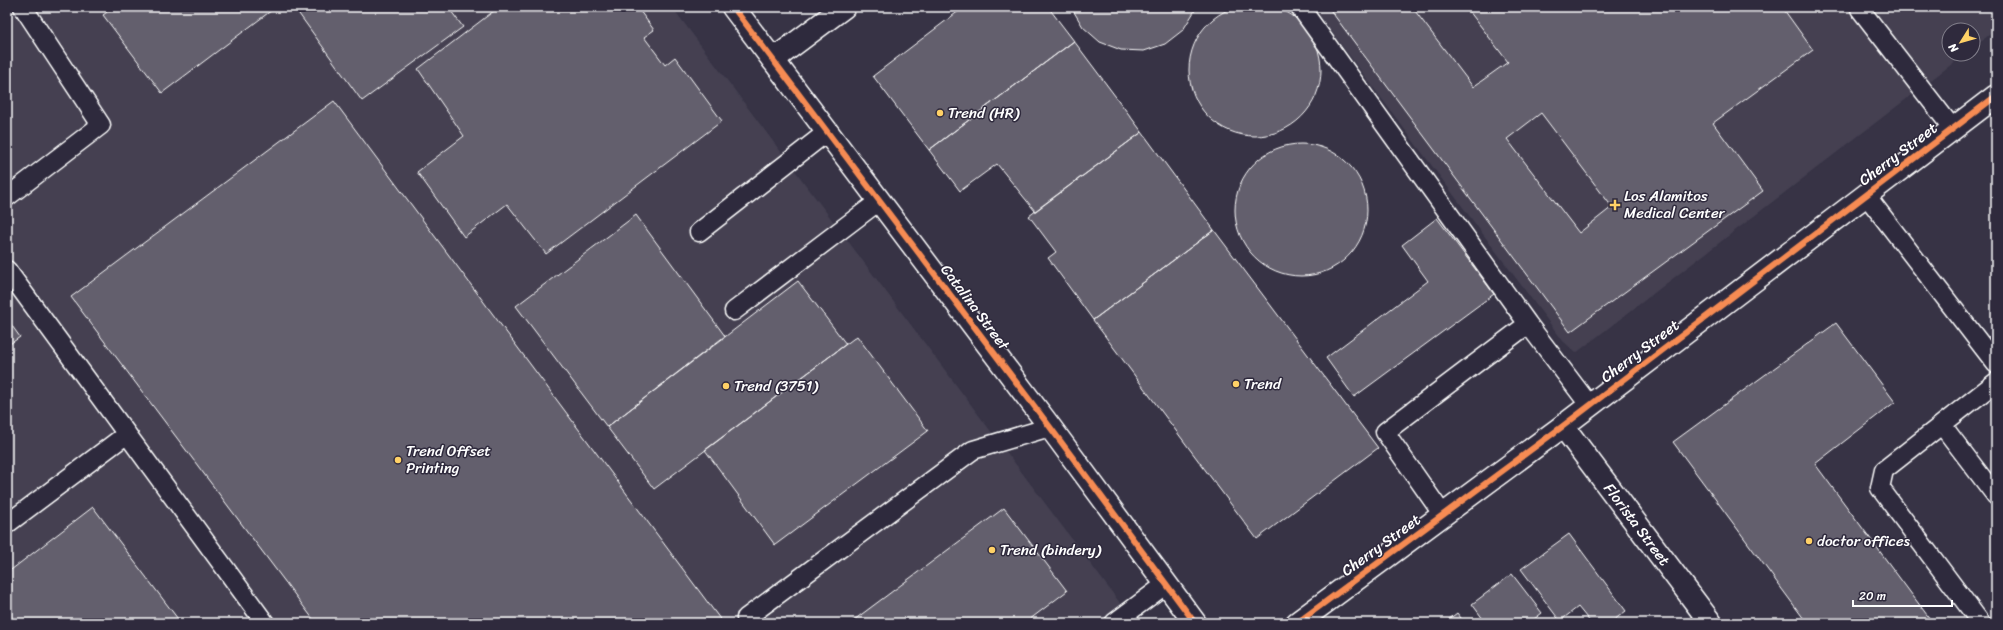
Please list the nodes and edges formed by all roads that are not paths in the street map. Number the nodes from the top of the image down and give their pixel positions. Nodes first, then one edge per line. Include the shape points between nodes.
1 (23, 7) edge
2 (734, 7) edge
3 (844, 7) edge
4 (1300, 7) edge
5 (1860, 10) dead end
6 (773, 60) junction
7 (1996, 96) edge
8 (1953, 129) junction
9 (827, 132) junction
10 (1866, 195) junction
11 (7, 197) edge
12 (879, 201) junction
13 (699, 232) dead end
14 (7, 270) edge
15 (734, 311) dead end
16 (1528, 324) junction
17 (1996, 364) edge
18 (1996, 382) edge
19 (1590, 406) junction
20 (1942, 425) junction
21 (1564, 426) junction
22 (1050, 427) junction
23 (127, 434) junction
24 (1996, 496) edge
25 (1442, 515) junction
26 (7, 524) edge
27 (1166, 584) junction
28 (746, 618) dead end
29 (265, 623) edge
30 (1114, 623) edge
31 (1195, 623) edge
32 (1297, 623) edge
33 (1711, 623) edge
34 (1981, 623) edge

1 - 11 lane via 101,125
2 - 6 street, Catalina Street
3 - 6 street
4 - 16 lane
5 - 8 lane
6 - 9 street, Catalina Street
7 - 8 street, Cherry Street
8 - 10 street, Cherry Street
9 - 12 street, Catalina Street
9 - 13 lane
10 - 17 lane
10 - 19 street, Cherry Street
12 - 15 lane
12 - 22 street, Catalina Street
14 - 23 lane
16 - 19 lane
16 - 25 lane via 1385,432
18 - 20 lane
19 - 21 street, Cherry Street
20 - 24 lane
20 - 34 lane via 1884,470 1880,488
21 - 25 street, Cherry Street
21 - 33 street, Florista Street
22 - 27 street, Catalina Street
22 - 28 lane via 973,450
23 - 26 lane
23 - 29 lane
25 - 32 street, Cherry Street
27 - 30 lane
27 - 31 street, Catalina Street

